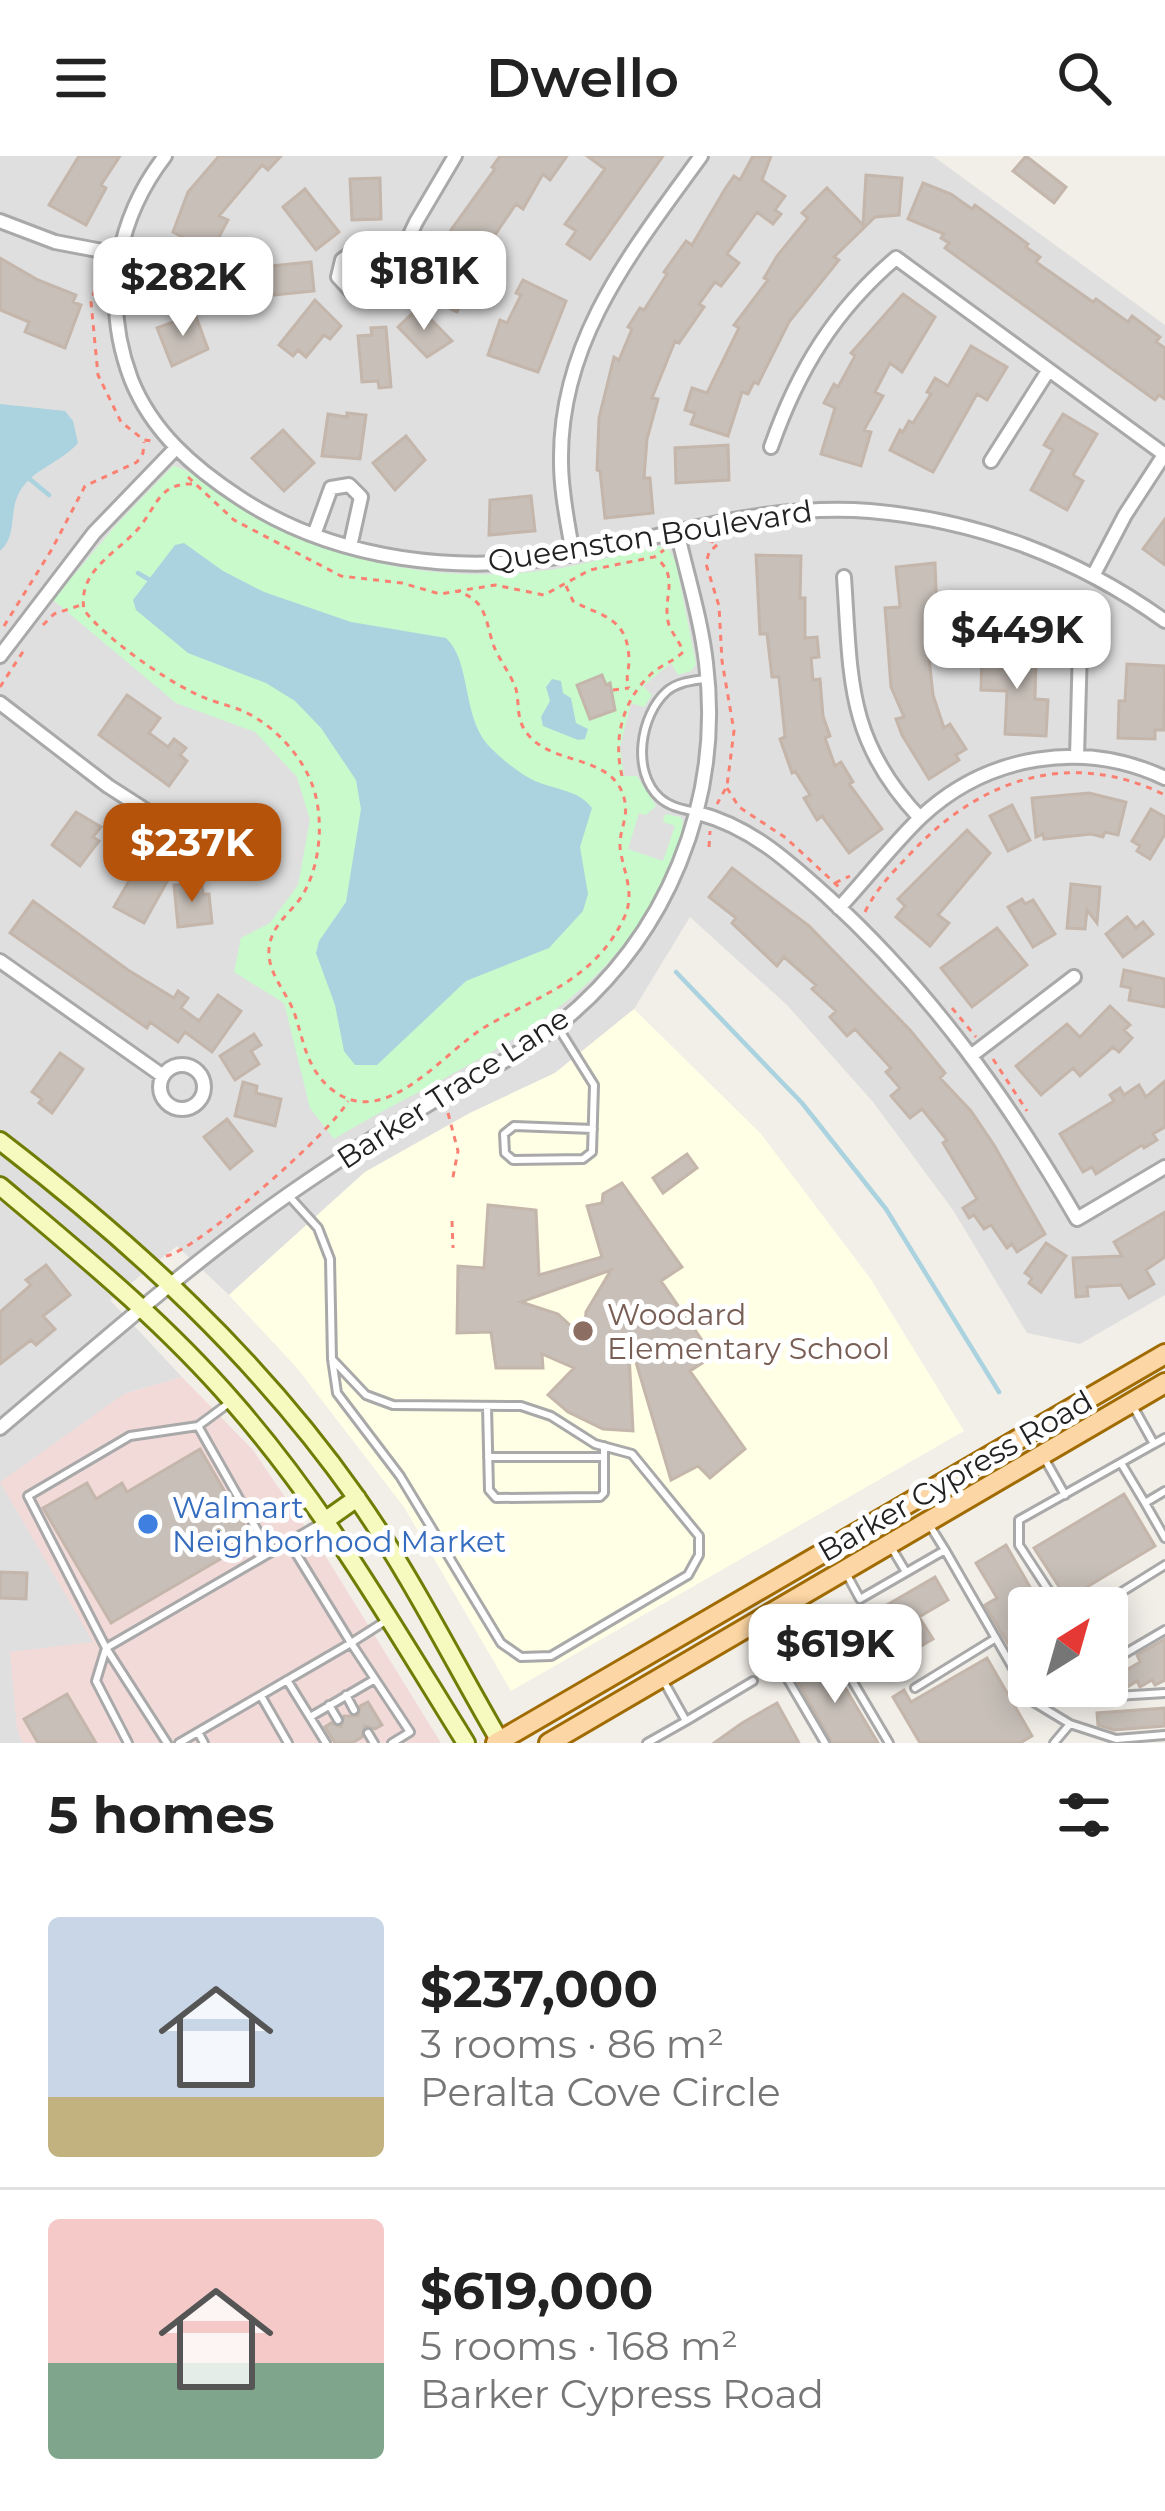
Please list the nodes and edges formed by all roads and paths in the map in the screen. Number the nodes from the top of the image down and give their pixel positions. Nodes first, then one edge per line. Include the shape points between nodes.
1 (165, 156) edge
2 (701, 156) edge
3 (452, 157) edge
4 (0, 220) edge
5 (118, 254) junction
6 (396, 264) junction
7 (102, 267) dead end
8 (1048, 371) junction
9 (143, 440) junction
10 (771, 447) dead end
11 (158, 448) dead end
12 (176, 448) junction
13 (1164, 455) edge
14 (991, 461) dead end
15 (677, 530) junction
16 (314, 536) junction
17 (700, 541) dead end
18 (350, 547) junction
19 (667, 549) dead end
20 (573, 554) junction
21 (654, 557) junction
22 (1093, 576) junction
23 (844, 577) dead end
24 (565, 585) junction
25 (458, 591) junction
26 (83, 604) junction
27 (1165, 621) edge
28 (38, 630) dead end
29 (0, 632) edge
30 (32, 638) dead end
31 (1080, 647) dead end
32 (0, 656) edge
33 (707, 679) junction
34 (0, 687) edge
35 (613, 690) dead end
36 (632, 690) junction
37 (648, 702) dead end
38 (0, 703) edge
39 (1077, 756) junction
40 (622, 776) dead end
41 (1165, 778) edge
42 (727, 786) junction
43 (1165, 795) edge
44 (716, 806) dead end
45 (698, 813) junction
46 (920, 818) junction
47 (167, 824) dead end
48 (710, 830) dead end
49 (709, 847) dead end
50 (840, 887) dead end
51 (839, 908) junction
52 (865, 912) dead end
53 (0, 961) edge
54 (1075, 976) dead end
55 (949, 1004) dead end
56 (557, 1026) junction
57 (978, 1051) junction
58 (163, 1076) dead end
59 (349, 1099) junction
60 (448, 1113) dead end
61 (1031, 1117) dead end
62 (593, 1129) junction
63 (0, 1142) edge
64 (1165, 1167) edge
65 (452, 1182) dead end
66 (0, 1186) edge
67 (288, 1195) junction
68 (452, 1221) dead end
69 (453, 1248) dead end
70 (166, 1256) dead end
71 (170, 1285) junction
72 (143, 1307) junction
73 (1165, 1354) edge
74 (332, 1359) junction
75 (1119, 1380) junction
76 (1165, 1383) edge
77 (232, 1400) junction
78 (1131, 1402) junction
79 (487, 1406) junction
80 (198, 1426) junction
81 (0, 1428) edge
82 (1165, 1438) edge
83 (1154, 1444) junction
84 (604, 1446) junction
85 (1042, 1454) junction
86 (488, 1456) junction
87 (604, 1456) junction
88 (1120, 1463) junction
89 (1165, 1491) edge
90 (1065, 1495) junction
91 (357, 1498) junction
92 (1145, 1503) junction
93 (326, 1520) junction
94 (928, 1521) junction
95 (1165, 1538) edge
96 (289, 1542) junction
97 (889, 1544) junction
98 (945, 1550) junction
99 (270, 1553) junction
100 (1165, 1565) edge
101 (844, 1570) junction
102 (906, 1572) junction
103 (764, 1587) junction
104 (1046, 1587) edge
105 (1128, 1588) edge
106 (779, 1608) junction
107 (388, 1619) junction
108 (1165, 1630) edge
109 (996, 1638) junction
110 (800, 1642) junction
111 (351, 1643) junction
112 (106, 1648) junction
113 (834, 1650) junction
114 (1128, 1652) edge
115 (1008, 1659) edge
116 (816, 1661) dead end
117 (801, 1669) dead end
118 (662, 1677) junction
119 (375, 1678) junction
120 (787, 1678) junction
121 (287, 1680) junction
122 (754, 1681) dead end
123 (916, 1688) dead end
124 (1165, 1693) edge
125 (346, 1695) junction
126 (1128, 1695) edge
127 (261, 1696) junction
128 (329, 1705) junction
129 (1042, 1707) edge
130 (355, 1709) dead end
131 (310, 1717) junction
132 (338, 1720) dead end
133 (686, 1720) junction
134 (1070, 1724) junction
135 (198, 1732) junction
136 (368, 1733) dead end
137 (1165, 1736) edge
138 (499, 1742) edge
139 (128, 1743) edge
140 (167, 1743) edge
141 (179, 1743) edge
142 (204, 1743) edge
143 (288, 1743) edge
144 (326, 1743) edge
145 (374, 1743) edge
146 (392, 1743) edge
147 (466, 1743) edge
148 (549, 1743) edge
149 (647, 1743) edge
150 (825, 1743) edge
151 (889, 1743) edge
152 (1054, 1743) edge

1 - 5 street, Queenston Boulevard via 137,199
2 - 20 street via 604,294 574,363 561,463
3 - 6 street
4 - 5 street
5 - 12 street, Queenston Boulevard via 123,355 144,407
6 - 6 street via 376,293 351,291 338,277 350,254
7 - 9 path via 91,302 98,375 116,415
8 - 10 street via 896,258 825,332
8 - 13 street
8 - 14 street
9 - 11 path
9 - 29 path via 137,462 82,490
12 - 16 street, Queenston Boulevard via 254,507
12 - 32 street via 94,533
13 - 22 street
15 - 20 street, Queenston Boulevard
15 - 22 street, Queenston Boulevard via 782,511 908,515 1020,543
15 - 33 street, Barker Trace Lane
16 - 18 street, Queenston Boulevard
16 - 18 street via 331,488 349,485 361,496
17 - 42 path via 718,544 706,564 734,720
18 - 20 street, Queenston Boulevard via 487,564
19 - 21 path
21 - 24 path via 597,568
21 - 36 path via 671,578 668,622 684,650
22 - 27 street, Queenston Boulevard
23 - 46 street via 858,717 884,776
24 - 25 path via 544,595 495,585
24 - 36 path via 574,601 616,623
25 - 26 path via 340,577 234,520 187,483 159,495 142,524 105,557
25 - 59 path via 482,609 527,732 554,754 604,771 620,789 627,910 569,984 484,1028 406,1088
26 - 28 path
26 - 59 path via 160,674 262,723 306,772 320,818 314,864 304,893 273,934 270,960 312,1066
30 - 34 path
31 - 39 street
33 - 45 street, Barker Trace Lane
33 - 45 lane via 667,692 650,716 642,752 661,799
35 - 36 path
36 - 37 path
36 - 40 path via 620,730
38 - 47 street
39 - 41 street
39 - 46 street via 983,775
42 - 44 path
42 - 50 path via 739,807
43 - 52 path via 1087,773 1015,780 939,824
45 - 51 street via 751,834
45 - 56 street, Barker Trace Lane via 654,916 598,989
46 - 51 street
48 - 49 path
51 - 57 street
53 - 58 street
54 - 57 street
55 - 57 path
56 - 62 lane via 594,1084
56 - 67 street, Barker Trace Lane
57 - 61 path
57 - 64 street via 1077,1219
59 - 70 path via 322,1135 244,1203
60 - 65 path via 458,1151
62 - 62 lane via 592,1152 583,1159 513,1160 505,1153 504,1134 514,1126
63 - 71 main road
66 - 72 main road
67 - 71 street, Barker Trace Lane
67 - 74 lane via 318,1228 330,1259
68 - 69 path
71 - 72 street, Barker Trace Lane
71 - 91 main road via 294,1416
72 - 77 main road
72 - 81 street, Barker Trace Lane
73 - 75 main road, Barker Cypress Road
74 - 79 lane via 366,1395 393,1405
74 - 84 lane via 337,1393 400,1476 501,1643 521,1657 551,1656 688,1575 699,1555 699,1536 632,1454
75 - 78 main road
75 - 103 main road, Barker Cypress Road
76 - 78 main road, Barker Cypress Road
77 - 80 lane
77 - 93 main road
78 - 83 lane
78 - 85 main road, Barker Cypress Road
79 - 84 lane via 551,1416
79 - 86 lane
80 - 99 lane
80 - 112 lane via 130,1436 28,1496
82 - 83 lane
83 - 88 lane
84 - 87 lane
85 - 90 lane
85 - 94 main road, Barker Cypress Road
86 - 87 lane
86 - 87 lane via 490,1494 500,1500 600,1497
88 - 90 lane
88 - 92 lane
89 - 92 lane
90 - 104 lane via 1019,1520 1019,1545
91 - 93 main road
91 - 138 main road
92 - 95 lane
93 - 96 lane
93 - 107 main road
94 - 97 main road, Barker Cypress Road
94 - 98 lane
96 - 99 lane
96 - 111 lane
97 - 101 main road, Barker Cypress Road
97 - 102 lane
98 - 102 lane
98 - 109 lane
99 - 112 lane
100 - 105 lane
101 - 102 lane via 860,1599
101 - 106 main road, Barker Cypress Road
103 - 106 main road
103 - 138 main road, Barker Cypress Road
106 - 110 lane
106 - 118 main road, Barker Cypress Road
107 - 111 lane
107 - 147 main road
108 - 114 lane
109 - 115 lane
109 - 123 lane
110 - 113 lane via 818,1640
110 - 120 lane via 787,1659
111 - 119 lane
111 - 121 lane
112 - 139 lane via 96,1681
112 - 140 lane
113 - 116 lane
113 - 151 lane
117 - 120 lane
118 - 133 lane
118 - 148 main road, Barker Cypress Road
119 - 125 lane
119 - 146 lane via 410,1732
120 - 150 lane
121 - 127 lane
121 - 131 lane
122 - 133 lane
124 - 126 lane
125 - 128 lane
125 - 130 lane
127 - 135 lane
127 - 143 lane
128 - 131 lane
128 - 132 lane
129 - 134 lane
131 - 144 lane
133 - 149 lane
134 - 137 lane via 1116,1738
134 - 152 lane
135 - 141 lane
135 - 142 lane
136 - 145 lane

